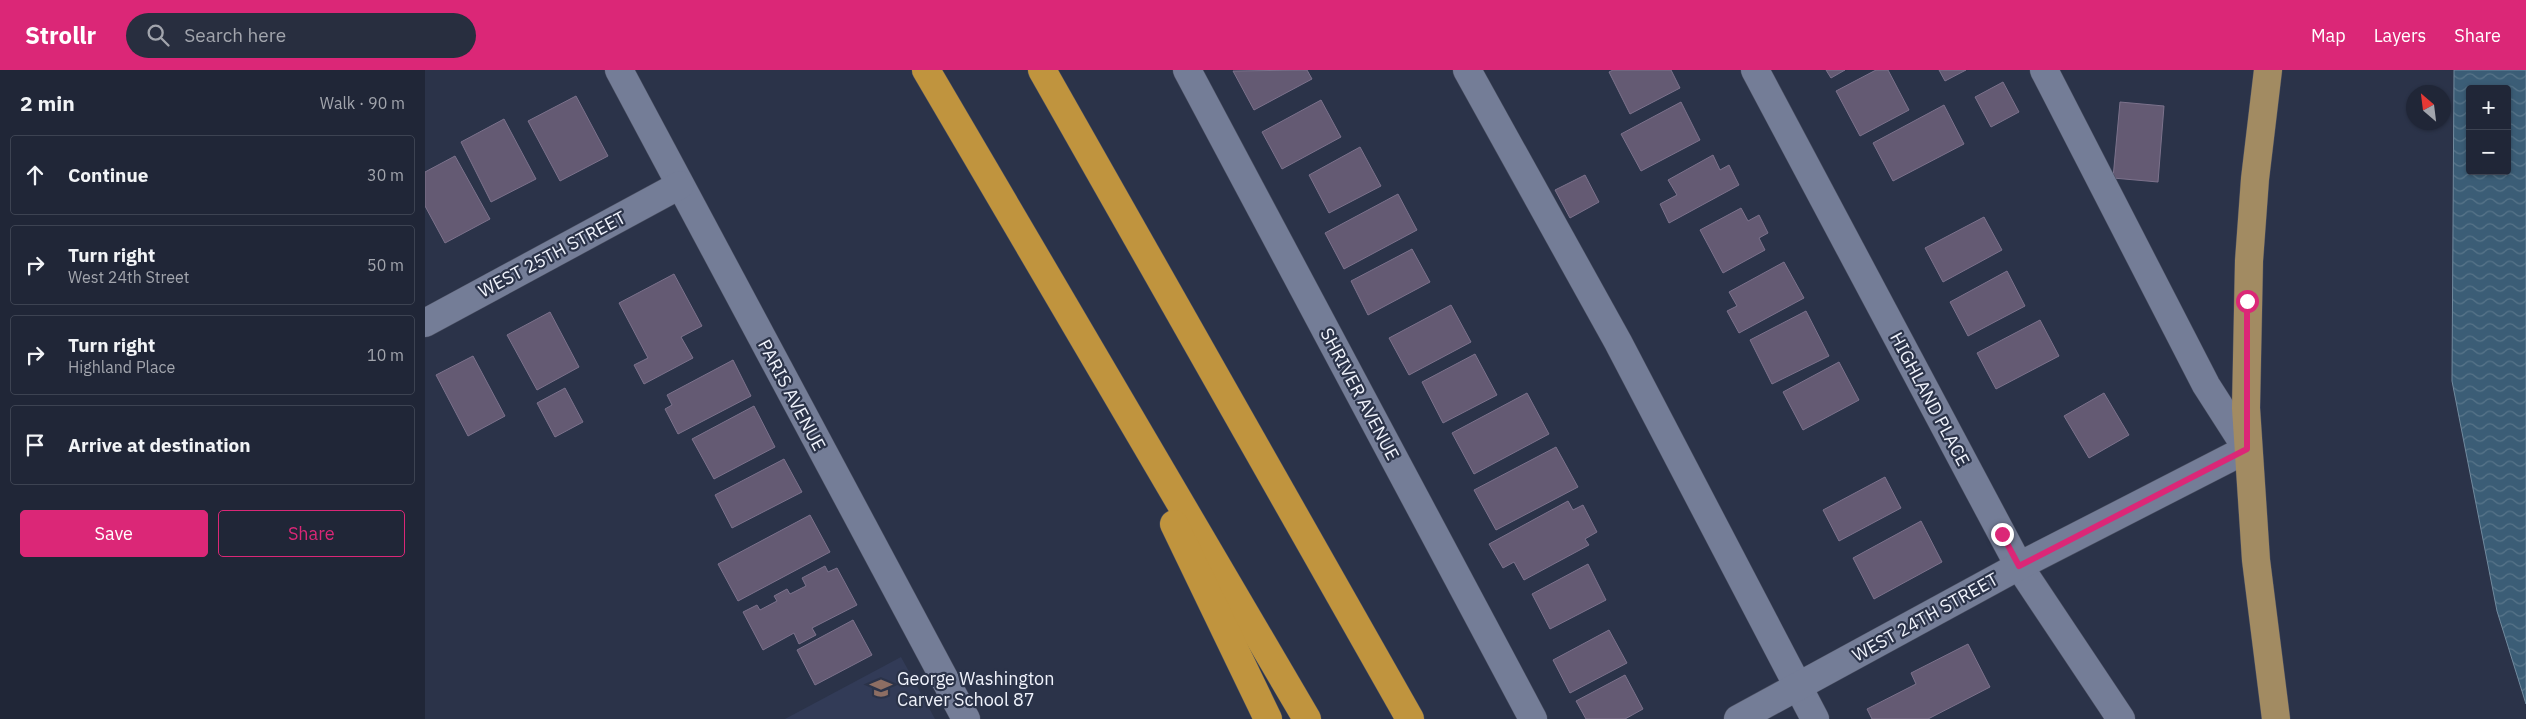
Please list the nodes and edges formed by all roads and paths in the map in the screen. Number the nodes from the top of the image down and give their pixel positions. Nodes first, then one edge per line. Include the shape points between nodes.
1 (619, 70) edge
2 (926, 70) edge
3 (1041, 70) edge
4 (1187, 70) edge
5 (1467, 70) edge
6 (1755, 70) edge
7 (2044, 70) edge
8 (2268, 70) edge
9 (680, 186) junction
10 (425, 323) edge
11 (1095, 360) junction
12 (2247, 449) junction
13 (2019, 566) junction
14 (1798, 686) junction
15 (966, 719) edge
16 (1268, 719) edge
17 (1307, 719) edge
18 (1410, 719) edge
19 (1533, 719) edge
20 (1738, 719) edge
21 (1815, 719) edge
22 (2121, 719) edge
23 (2277, 719) edge

1 - 9 street, PARIS AVENUE
2 - 11 highway
3 - 18 highway
4 - 19 street, SHRIVER AVENUE
5 - 14 street via 1618,342
6 - 13 street, HIGHLAND PLACE
7 - 12 street via 2206,385
8 - 12 main road via 2249,261
9 - 10 street, WEST 25TH STREET
9 - 15 street, PARIS AVENUE
11 - 16 highway
11 - 17 highway
12 - 13 street, WEST 24TH STREET
12 - 23 main road via 2261,610
13 - 14 street, WEST 24TH STREET
13 - 22 street, HIGHLAND PLACE
14 - 20 street, WEST 24TH STREET
14 - 21 street

